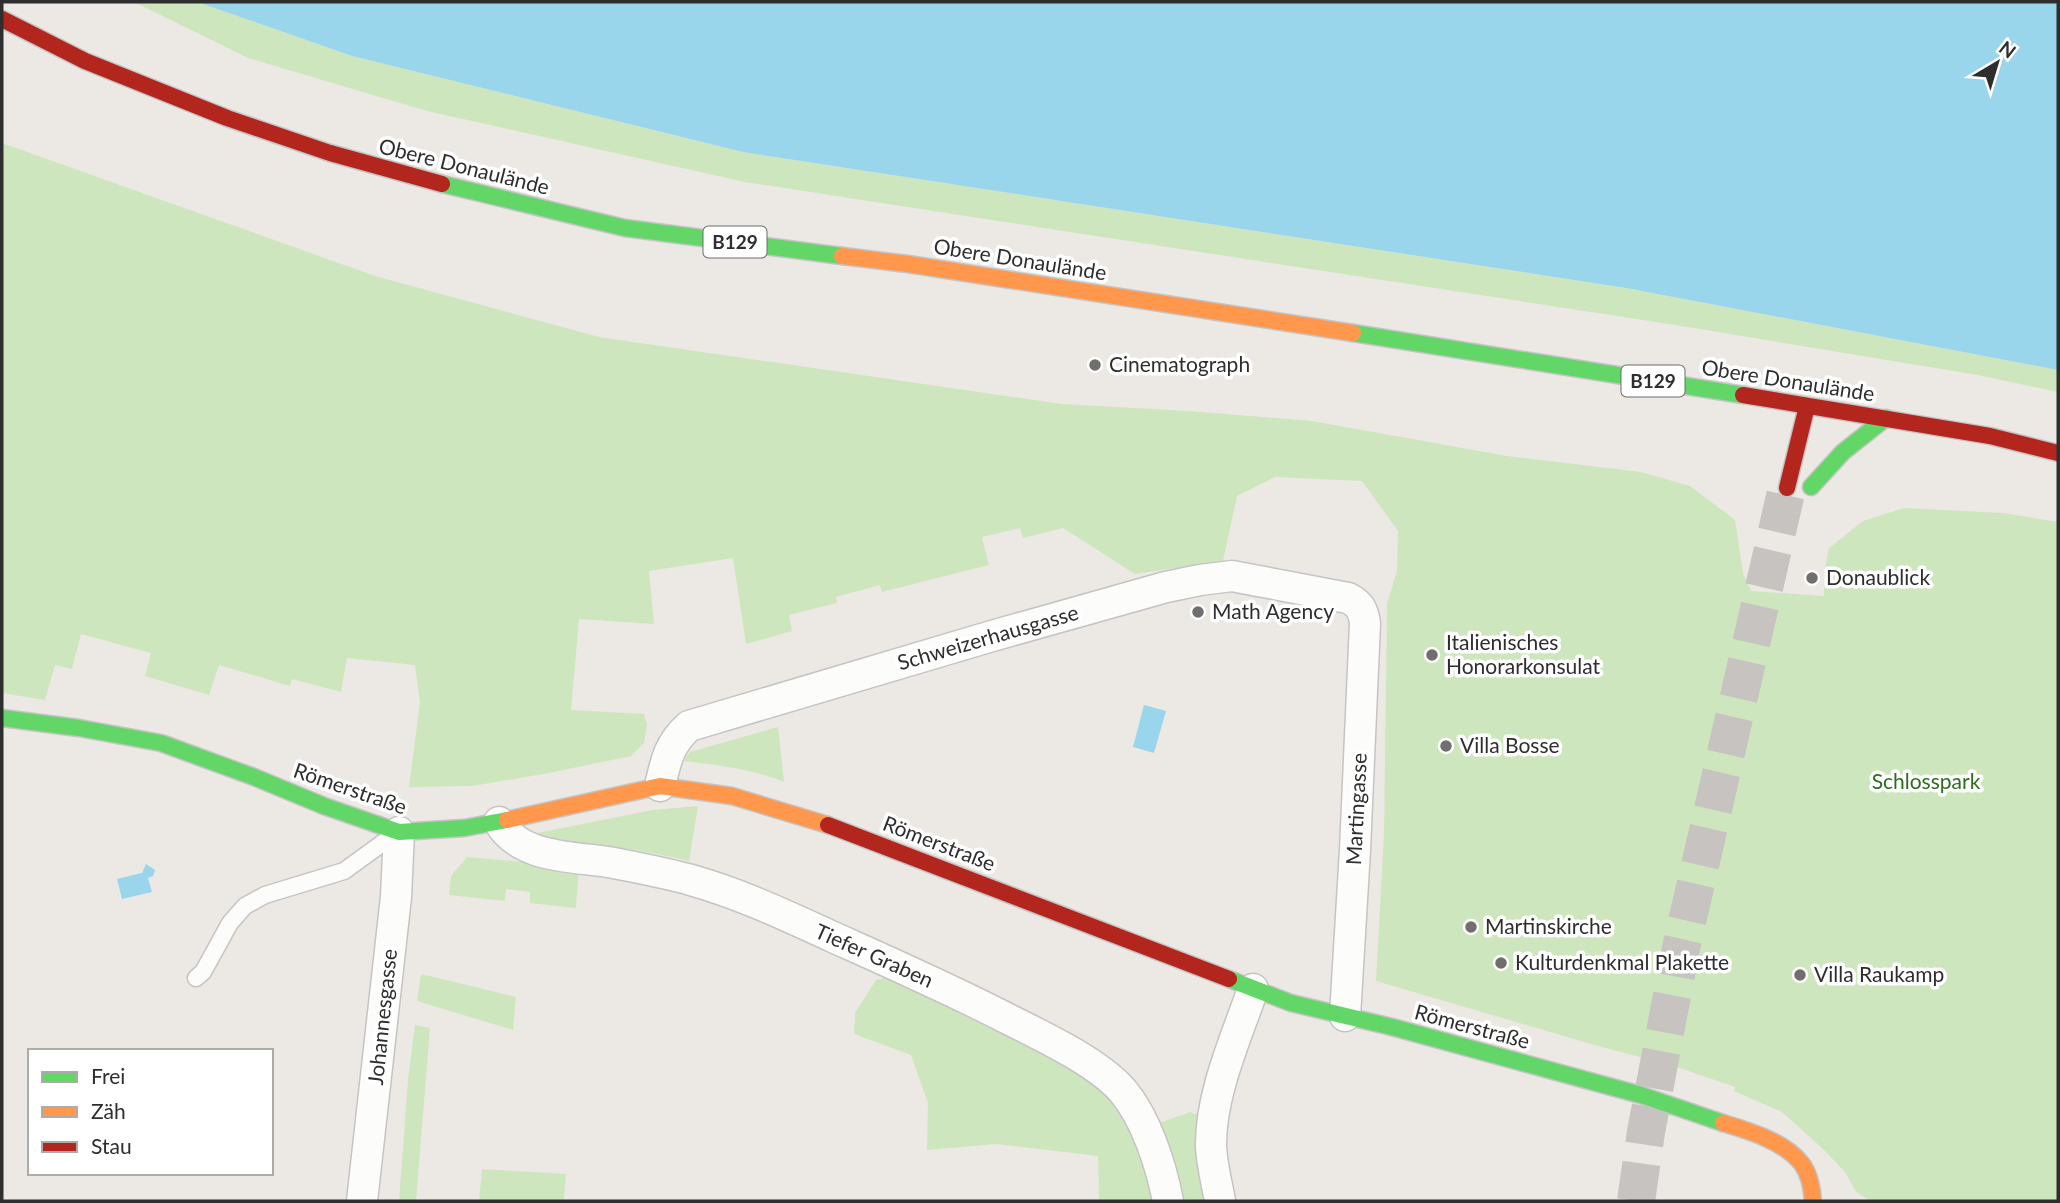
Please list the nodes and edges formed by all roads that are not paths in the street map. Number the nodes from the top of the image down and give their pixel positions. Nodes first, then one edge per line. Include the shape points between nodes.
1 (2, 19) edge
2 (1807, 406) junction
3 (1886, 418) junction
4 (2058, 453) edge
5 (1811, 487) dead end
6 (1787, 488) tunnel mouth
7 (1358, 603) joint
8 (2, 718) edge
9 (660, 786) junction
10 (499, 822) junction
11 (399, 832) junction
12 (196, 978) dead end
13 (1252, 989) junction
14 (1345, 1016) junction
15 (362, 1201) edge
16 (1168, 1201) edge
17 (1220, 1201) edge
18 (1813, 1201) edge

1 - 2 main road, Obere Donaulände / B129 via 85,61 330,153 625,228 908,264
2 - 3 main road, Obere Donaulände / B129
2 - 6 main road
3 - 4 main road, Obere Donaulände / B129
3 - 5 main road via 1843,452
7 - 9 street, Schweizerhausgasse via 1232,576 1166,587 689,726 668,752
7 - 14 street, Martingasse via 1365,623 1364,661
8 - 11 main road, Römerstraße via 161,743
9 - 10 main road, Römerstraße
9 - 13 main road, Römerstraße via 732,796 839,828
10 - 11 main road, Römerstraße
10 - 16 street, Tiefer Graben via 506,835 545,853 690,879 737,895 982,1005 1051,1041 1105,1076 1132,1104 1158,1161
11 - 12 lane via 344,871 265,895 245,906
11 - 15 street, Johannesgasse via 396,897
13 - 14 main road, Römerstraße
13 - 17 street via 1213,1119 1211,1148
14 - 18 main road, Römerstraße via 1641,1095 1767,1139 1802,1164

